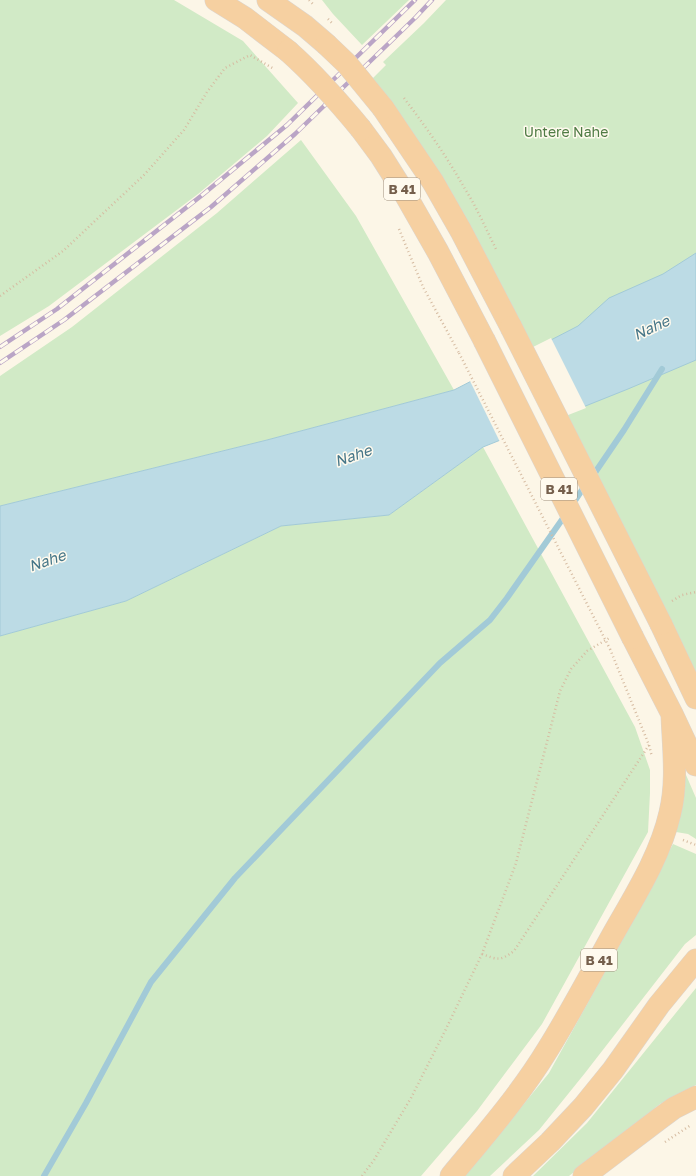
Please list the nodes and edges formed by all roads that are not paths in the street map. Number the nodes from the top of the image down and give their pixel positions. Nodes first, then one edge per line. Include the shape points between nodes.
1 (216, 0) edge
2 (268, 0) edge
3 (696, 698) edge
4 (672, 714) junction
5 (696, 765) edge
6 (696, 960) edge
7 (696, 1097) edge
8 (450, 1176) edge
9 (514, 1176) edge
10 (584, 1176) edge

1 - 4 highway, B 41, bridge via 245,18 312,72 381,156 438,252 484,340 624,637
2 - 3 highway, B 41, bridge via 305,26 347,64 383,108 433,182 511,327
4 - 5 highway, B 41
4 - 8 highway, B 41 via 674,789 660,845 548,1050 497,1122
6 - 9 highway via 582,1107
7 - 10 highway via 659,1118

